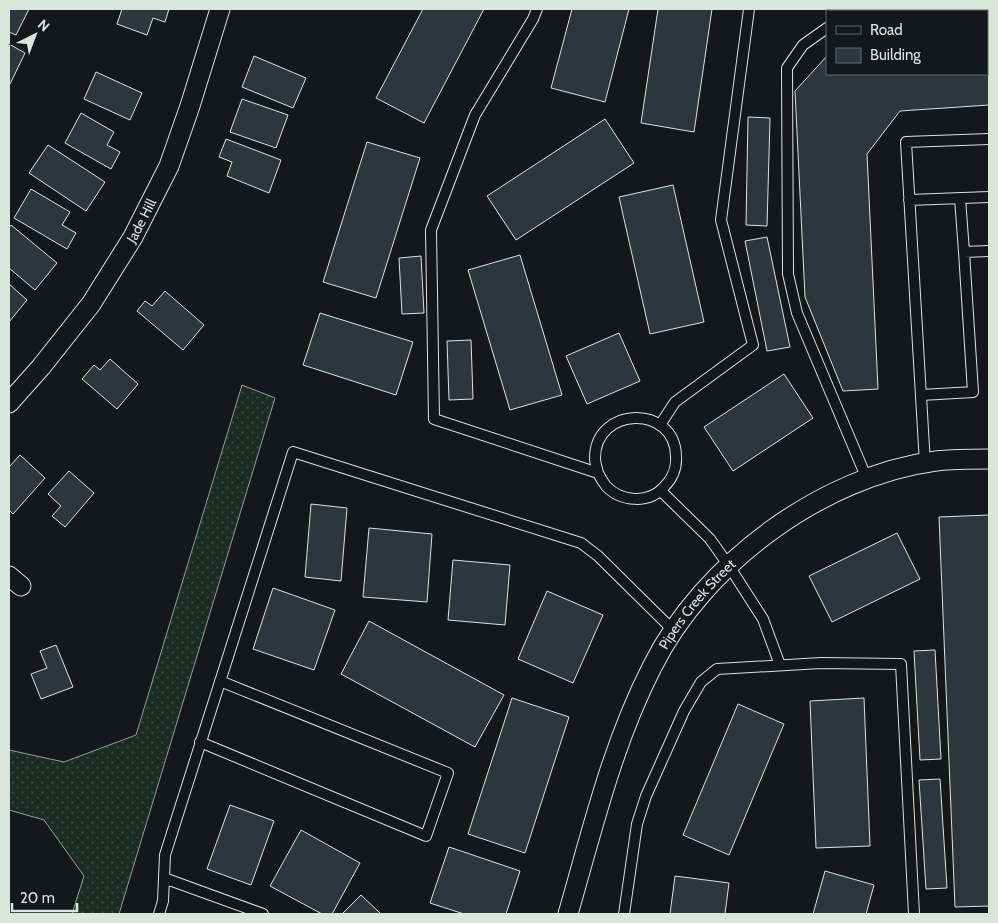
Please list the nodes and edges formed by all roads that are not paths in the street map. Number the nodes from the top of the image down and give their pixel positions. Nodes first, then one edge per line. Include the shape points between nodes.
1 (220, 9) edge
2 (537, 9) edge
3 (749, 9) edge
4 (826, 29) edge
5 (989, 139) edge
6 (989, 196) edge
7 (960, 198) junction
8 (909, 200) junction
9 (989, 251) edge
10 (964, 252) junction
11 (921, 395) junction
12 (9, 404) edge
13 (660, 425) junction
14 (989, 458) edge
15 (925, 464) junction
16 (598, 473) junction
17 (867, 479) junction
18 (661, 491) junction
19 (729, 566) junction
20 (674, 631) junction
21 (780, 665) junction
22 (220, 681) junction
23 (200, 742) junction
24 (164, 878) junction
25 (159, 914) edge
26 (263, 914) edge
27 (568, 914) edge
28 (624, 914) edge
29 (914, 914) edge

1 - 12 street, Jade Hill via 169,166 133,237 91,304
2 - 16 lane via 476,116 431,230 434,419
3 - 13 lane via 721,220 753,345 675,402
4 - 17 lane via 803,45 787,68 788,274 797,313
5 - 8 lane via 906,142
6 - 7 lane
7 - 8 lane
7 - 10 lane
8 - 11 lane
9 - 10 lane
10 - 11 lane via 973,392
11 - 15 lane
13 - 16 lane via 646,418 631,417 605,431 595,458
13 - 18 lane via 676,450 676,466 671,480
14 - 15 street, Pipers Creek Street
15 - 17 street, Pipers Creek Street
16 - 18 lane via 606,486 618,495 632,499 647,498
17 - 19 street, Pipers Creek Street via 826,496 791,516 757,540
18 - 19 lane via 710,538
19 - 20 street, Pipers Creek Street via 697,599
19 - 21 lane via 763,619
20 - 22 lane via 581,543 293,452
20 - 27 street, Pipers Creek Street via 652,666 615,754
21 - 28 lane via 717,669 701,682 684,711 646,796 637,824
21 - 29 lane via 902,664
22 - 23 lane
22 - 23 lane via 448,773 426,836
23 - 24 lane via 164,855
24 - 25 lane
24 - 26 lane

